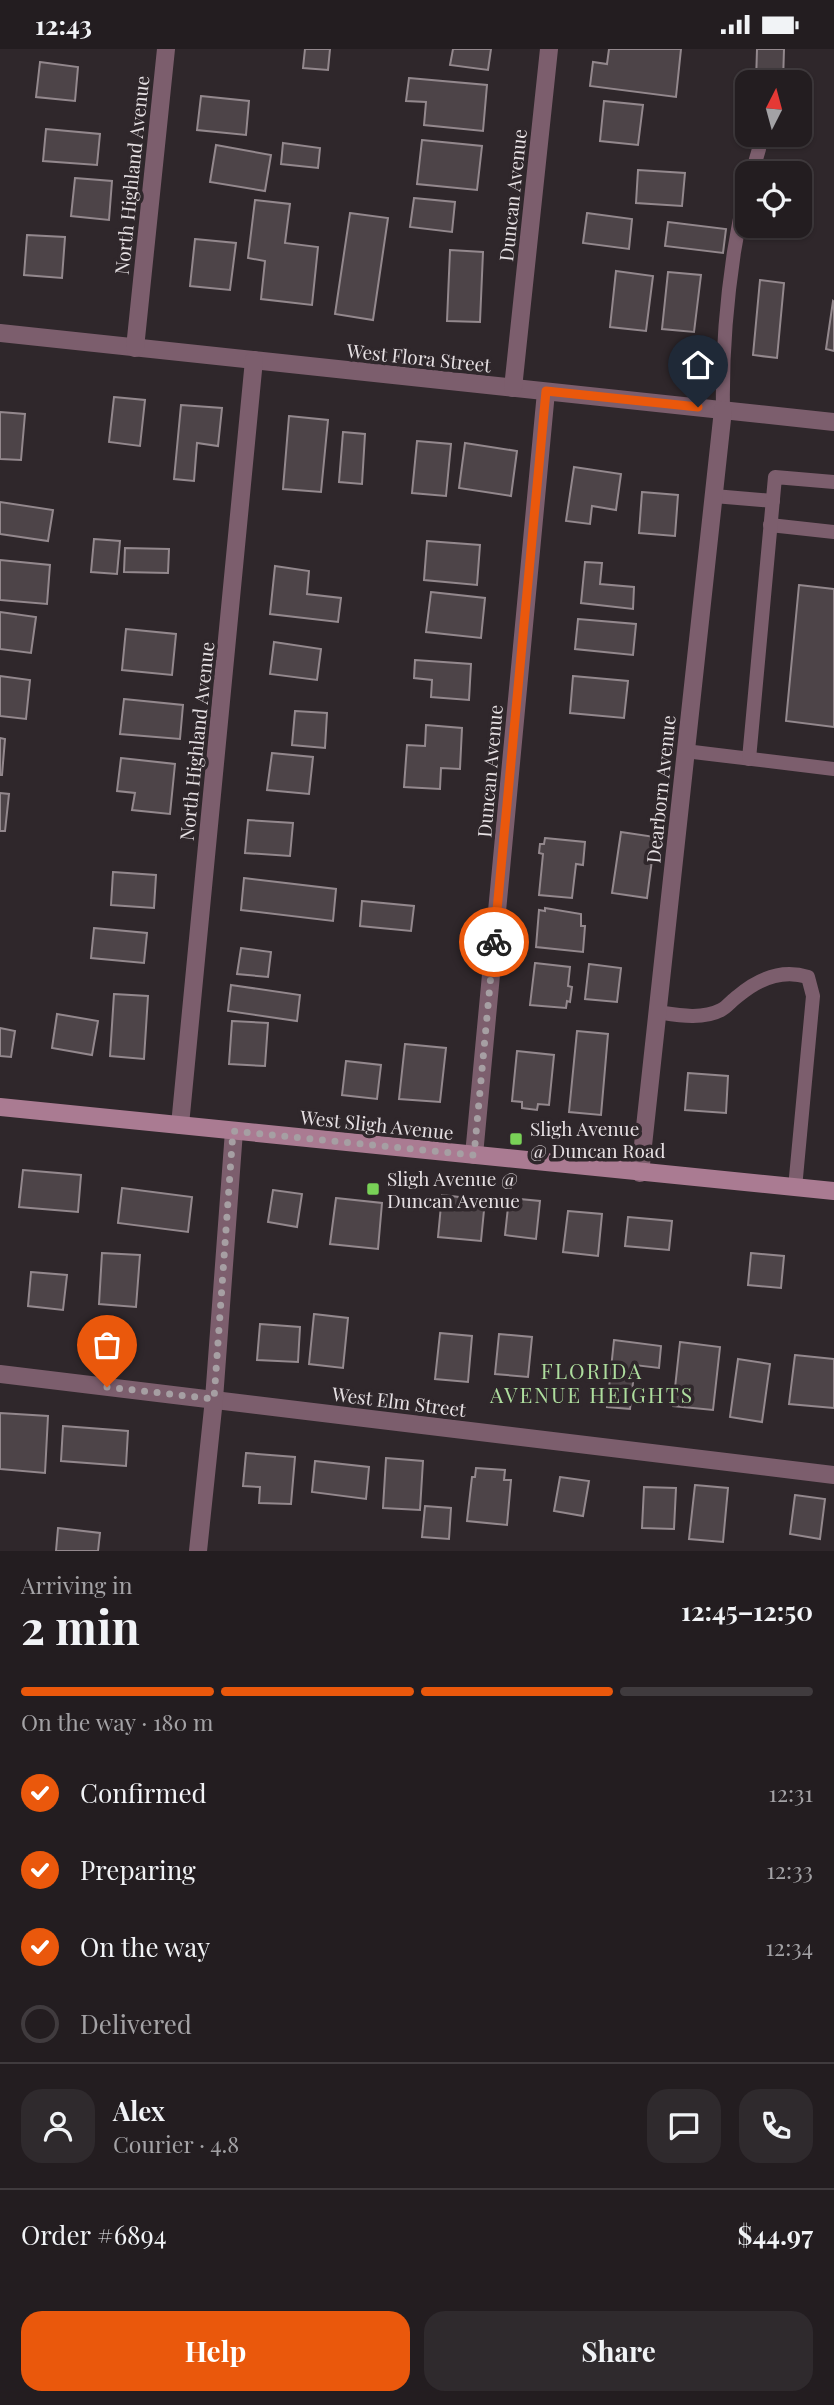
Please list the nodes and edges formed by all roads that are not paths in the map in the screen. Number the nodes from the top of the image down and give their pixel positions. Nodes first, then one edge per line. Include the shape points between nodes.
1 (166, 49) edge
2 (549, 49) edge
3 (759, 149) dead end
4 (756, 161) edge
5 (737, 238) edge
6 (0, 333) edge
7 (135, 348) junction
8 (254, 360) junction
9 (513, 388) junction
10 (546, 391) junction
11 (723, 410) junction
12 (834, 422) edge
13 (834, 482) edge
14 (713, 496) junction
15 (773, 501) junction
16 (770, 525) junction
17 (834, 532) edge
18 (685, 751) junction
19 (749, 759) junction
20 (834, 769) edge
21 (657, 1012) junction
22 (0, 1107) edge
23 (180, 1125) junction
24 (233, 1131) junction
25 (474, 1155) junction
26 (640, 1173) junction
27 (795, 1188) junction
28 (834, 1191) edge
29 (0, 1374) edge
30 (214, 1399) junction
31 (834, 1475) edge
32 (198, 1551) edge

1 - 7 street, North Highland Avenue
2 - 9 street, Duncan Avenue
3 - 4 lane
5 - 11 lane via 722,356
6 - 7 street, West Flora Street
7 - 8 street, West Flora Street
8 - 9 street, West Flora Street
8 - 23 street, North Highland Avenue
9 - 10 street, West Flora Street
10 - 11 street, West Flora Street
10 - 25 street, Duncan Avenue
11 - 12 street, West Flora Street
11 - 14 street, Dearborn Avenue
13 - 15 lane via 775,477
14 - 15 lane
14 - 18 street, Dearborn Avenue
15 - 16 lane
16 - 17 lane
16 - 19 lane
18 - 19 lane
18 - 21 street, Dearborn Avenue
19 - 20 lane
21 - 26 street, Dearborn Avenue
21 - 27 lane via 707,1014 722,1010 755,983 773,976 793,973 808,978 813,996
22 - 23 main road, West Sligh Avenue
23 - 24 main road, West Sligh Avenue
24 - 25 main road, West Sligh Avenue
24 - 30 street
25 - 26 main road, West Sligh Avenue
26 - 27 main road, West Sligh Avenue
27 - 28 main road, West Sligh Avenue
29 - 30 street, West Elm Street
30 - 31 street, West Elm Street
30 - 32 street

